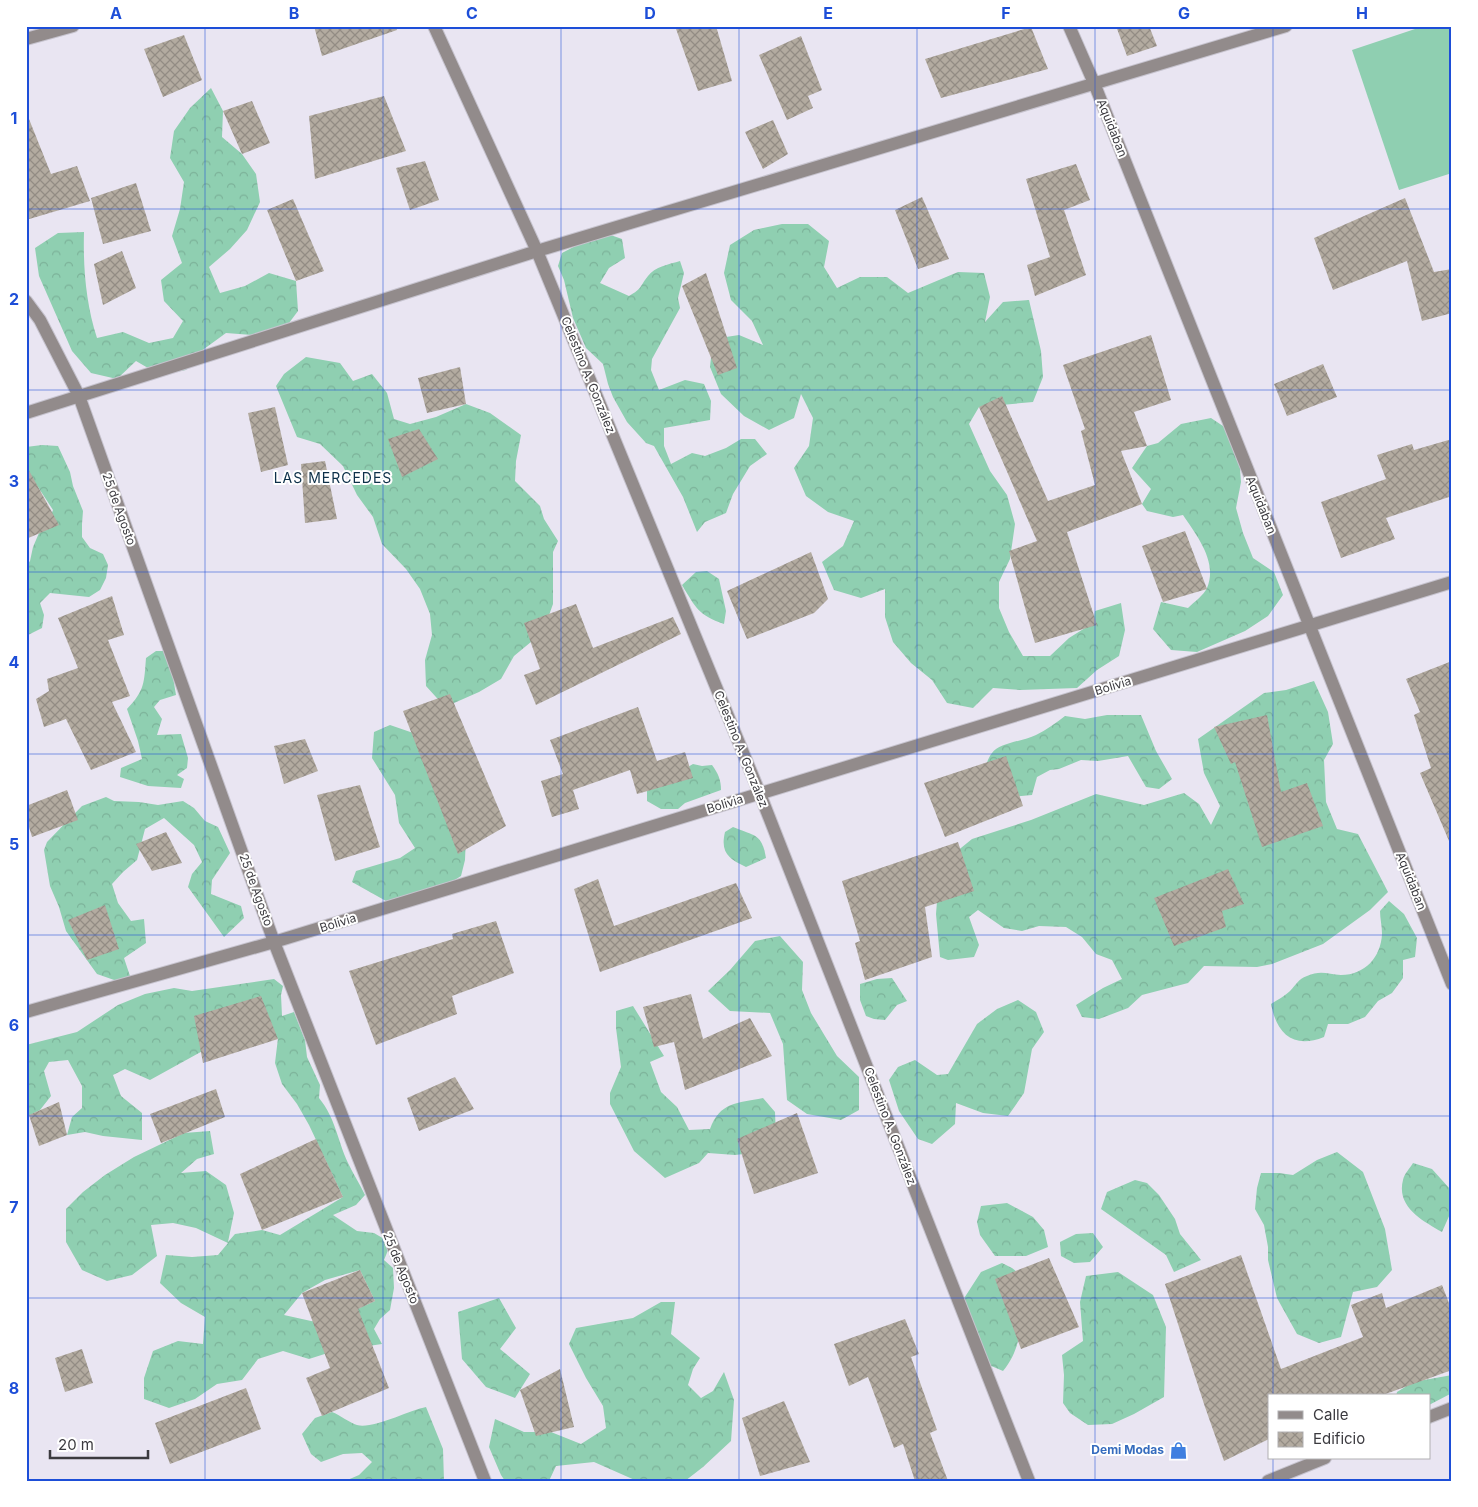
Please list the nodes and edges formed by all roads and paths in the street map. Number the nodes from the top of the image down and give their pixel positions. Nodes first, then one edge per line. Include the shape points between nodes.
1 (73, 26) edge
2 (434, 26) edge
3 (1069, 26) edge
4 (1286, 26) edge
5 (26, 39) edge
6 (1094, 83) junction
7 (537, 251) junction
8 (26, 301) edge
9 (79, 396) junction
10 (26, 413) edge
11 (1452, 582) edge
12 (1308, 626) junction
13 (760, 794) junction
14 (274, 942) junction
15 (1452, 984) edge
16 (26, 1012) edge
17 (1452, 1408) edge
18 (1430, 1417) edge
19 (1320, 1460) edge
20 (485, 1481) edge
21 (1029, 1481) edge
22 (1268, 1481) edge

1 - 5 street
2 - 7 street, Celestino A. González
3 - 6 street, Aquidaban
4 - 6 street
6 - 7 street
6 - 12 street, Aquidaban
7 - 9 street
7 - 13 street, Celestino A. González
8 - 9 street, 25 de Agosto via 40,320
9 - 10 street
9 - 14 street, 25 de Agosto
11 - 12 street, Bolivia
12 - 13 street, Bolivia
12 - 15 street, Aquidaban
13 - 14 street, Bolivia
13 - 21 street, Celestino A. González
14 - 16 street, Bolivia
14 - 20 street, 25 de Agosto
17 - 18 street
19 - 22 street

